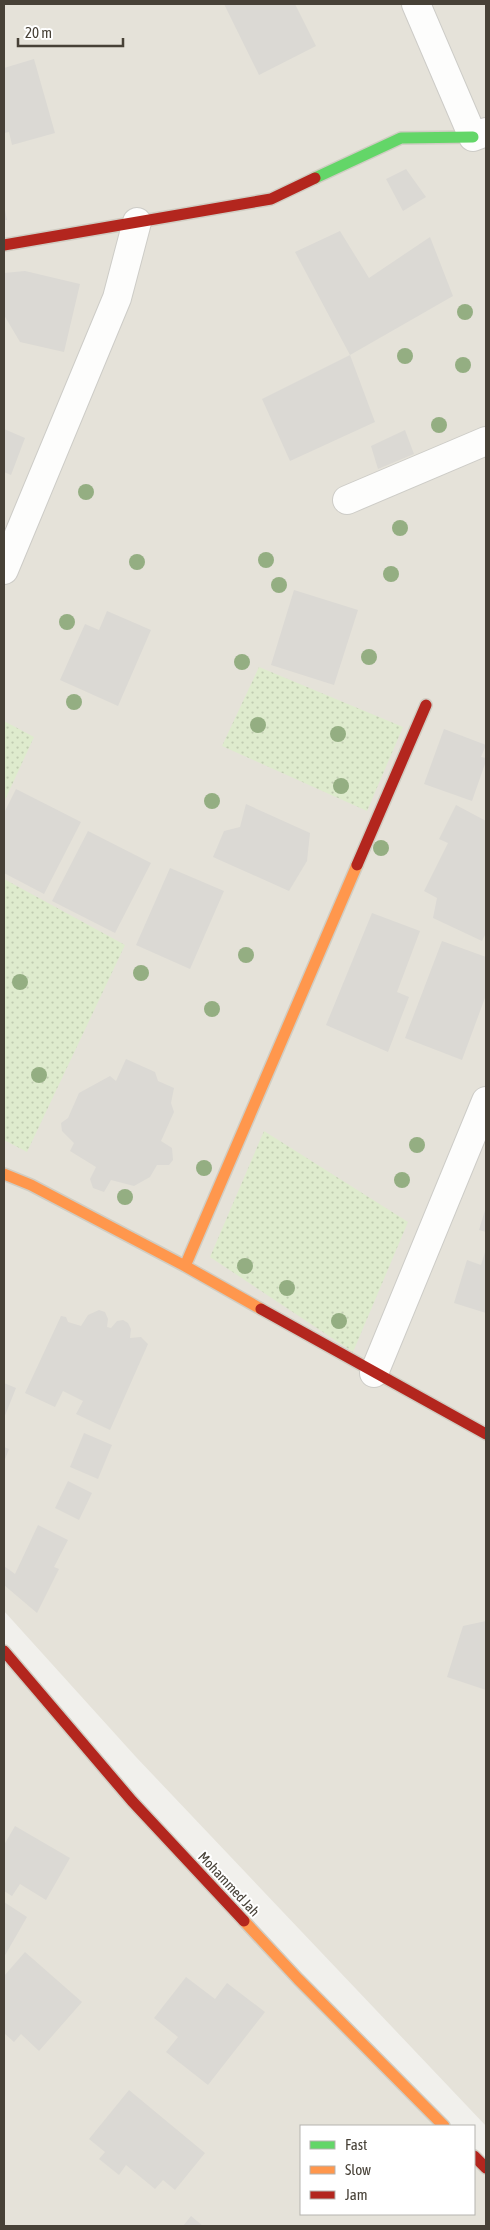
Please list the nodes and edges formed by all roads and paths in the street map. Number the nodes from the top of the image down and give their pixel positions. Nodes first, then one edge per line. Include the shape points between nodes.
1 (416, 4) edge
2 (480, 134) edge
3 (137, 222) junction
4 (4, 245) edge
5 (486, 442) edge
6 (347, 500) dead end
7 (4, 570) edge
8 (426, 704) dead end
9 (486, 1101) edge
10 (4, 1174) edge
11 (185, 1266) junction
12 (374, 1373) junction
13 (486, 1434) edge
14 (4, 1651) edge
15 (443, 2125) edge
16 (475, 2157) edge
17 (486, 2168) edge

1 - 2 street
2 - 3 street via 401,138 272,199
3 - 4 street
3 - 7 street via 117,298
5 - 6 street
8 - 11 street
9 - 12 street
10 - 11 street
11 - 12 street
12 - 13 street
14 - 15 street, Mohammed Jah via 132,1801 298,1979
16 - 17 street

